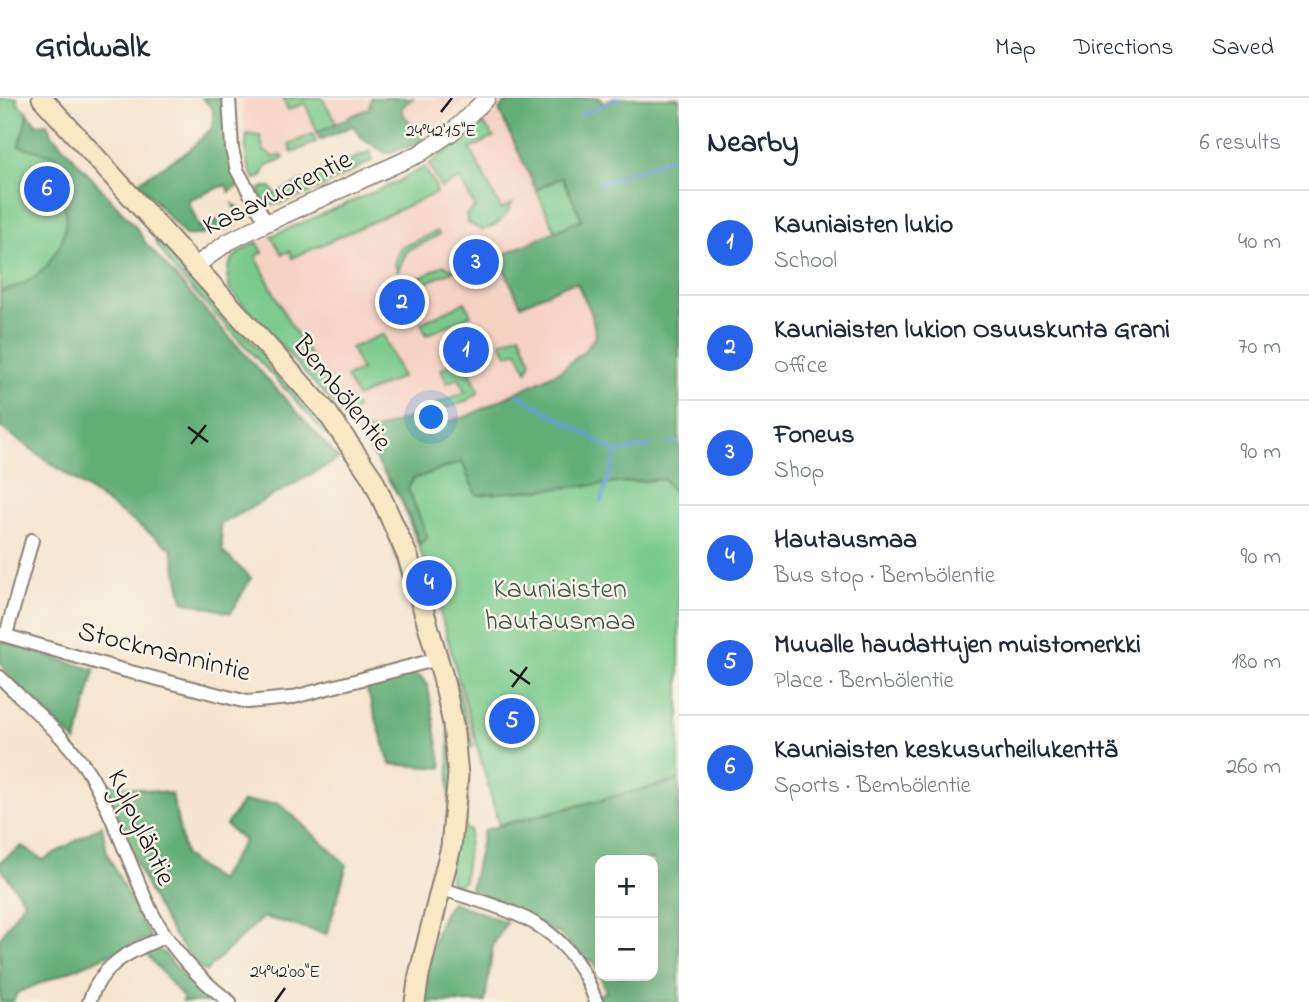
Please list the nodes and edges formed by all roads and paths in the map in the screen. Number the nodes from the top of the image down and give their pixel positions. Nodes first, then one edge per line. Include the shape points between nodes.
1 (42, 98) edge
2 (229, 98) edge
3 (487, 98) edge
4 (266, 222) junction
5 (194, 267) junction
6 (32, 540) dead end
7 (3, 635) edge
8 (438, 659) junction
9 (0, 677) edge
10 (442, 889) junction
11 (166, 936) junction
12 (89, 1002) edge
13 (230, 1002) edge
14 (415, 1002) edge
15 (596, 1002) edge

1 - 5 main road, Bembölentie
2 - 4 street via 237,170
3 - 4 street, Kasavuorentie via 452,132 419,155
4 - 5 street, Kasavuorentie
5 - 8 main road, Bembölentie via 326,411 373,479 408,557
6 - 7 street
7 - 8 street, Stockmannintie via 247,702 290,698
8 - 10 main road, Bembölentie via 453,724 458,775
9 - 11 street, Kylpyläntie via 55,731 96,785
10 - 14 main road, Bembölentie
10 - 15 street via 519,915 549,931 579,964
11 - 12 street via 111,964
11 - 13 street, Kylpyläntie via 186,962

